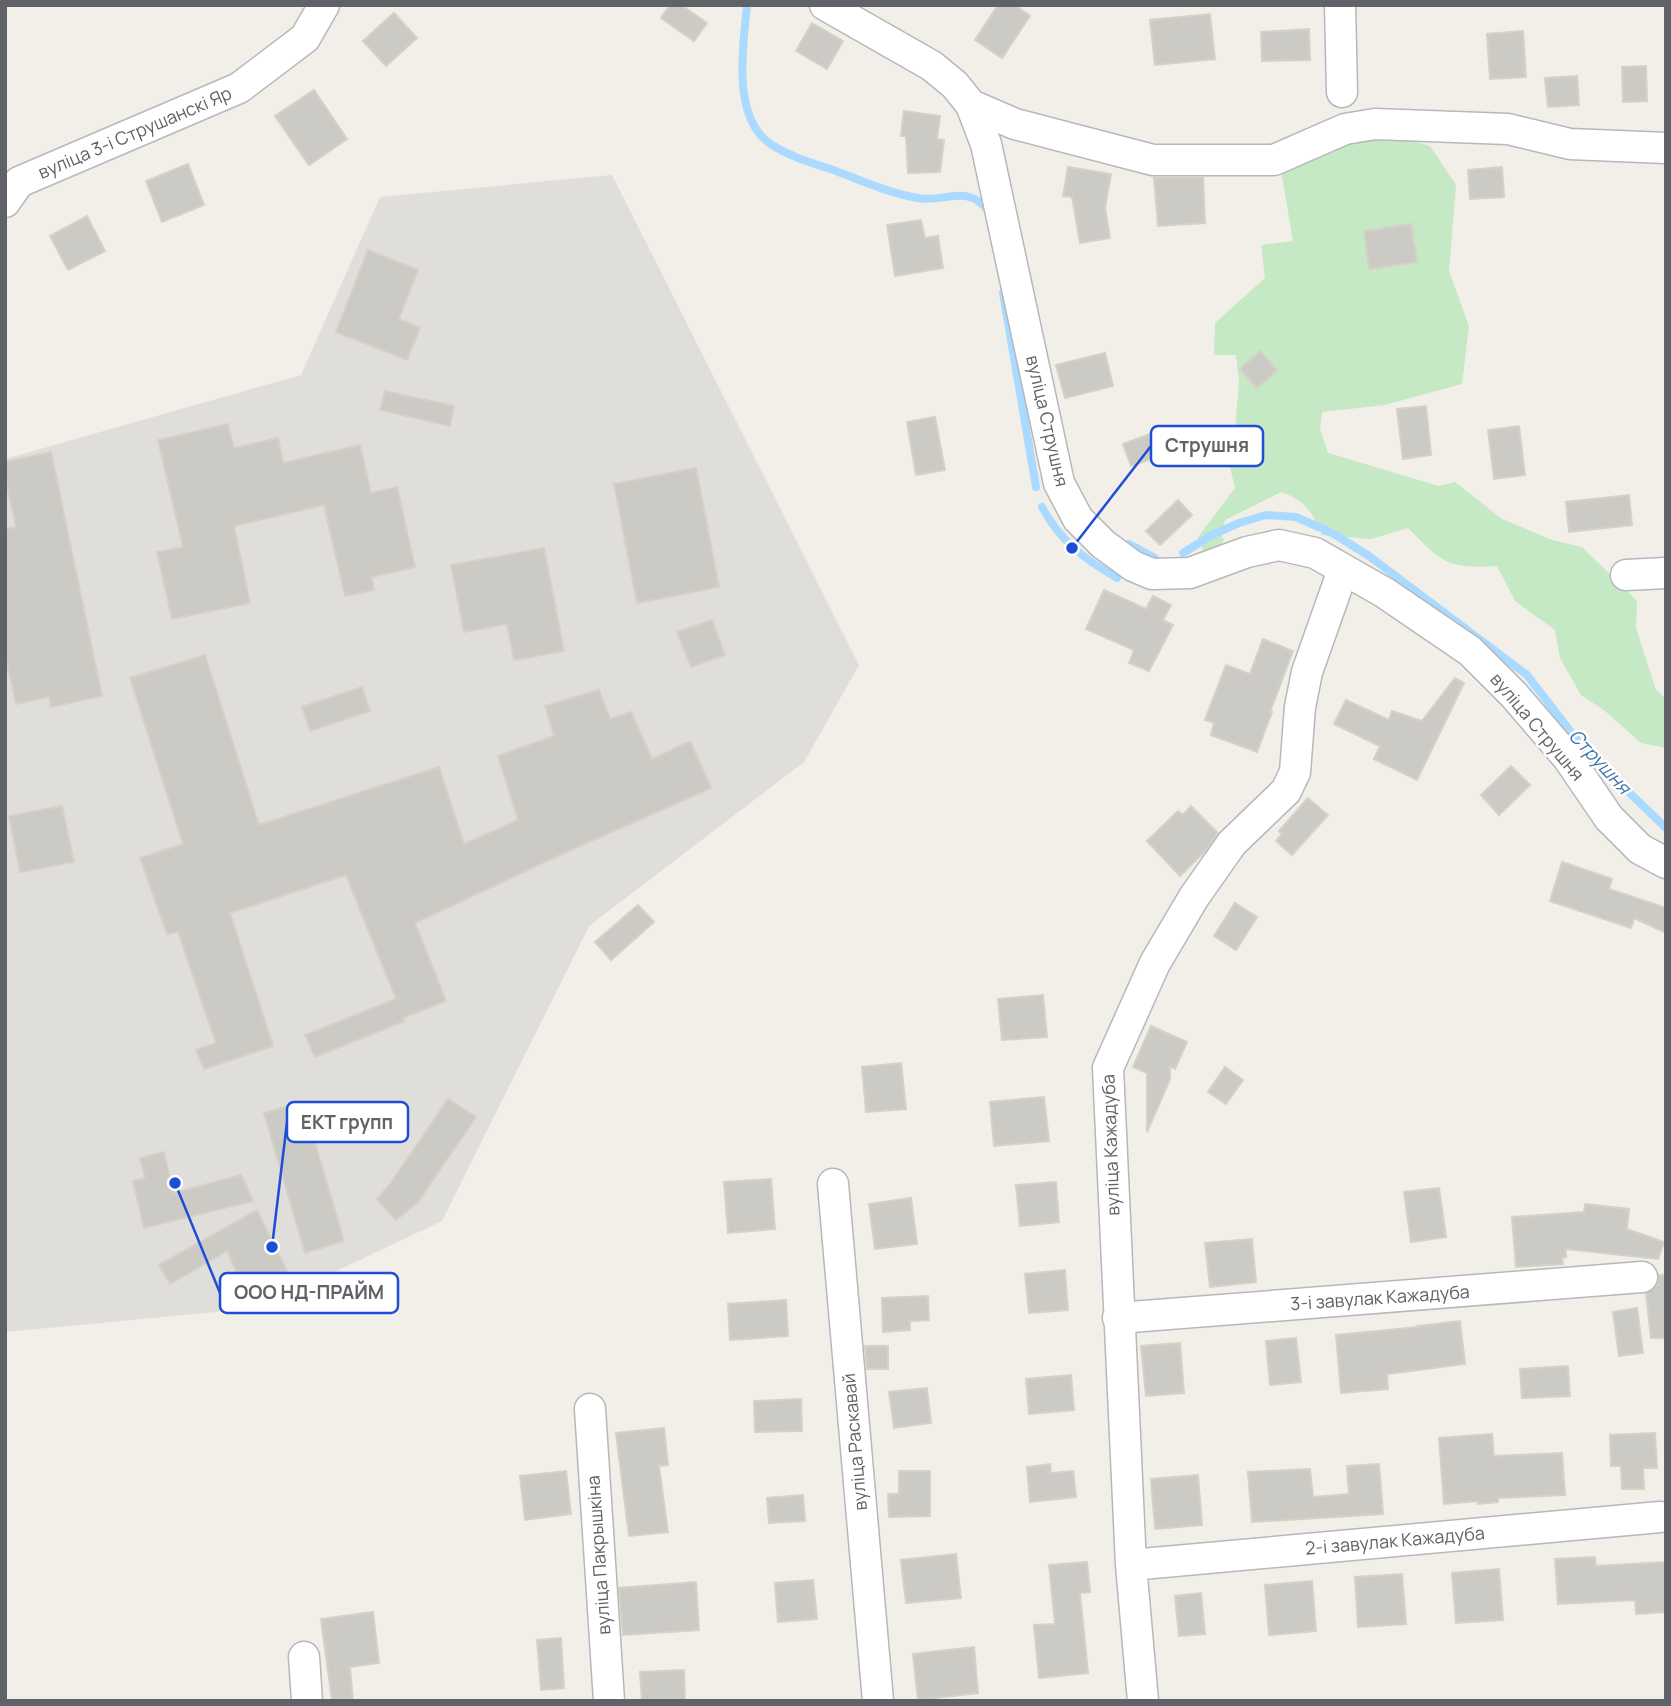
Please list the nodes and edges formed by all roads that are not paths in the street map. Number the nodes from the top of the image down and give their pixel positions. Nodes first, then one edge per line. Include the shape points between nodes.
1 (324, 5) edge
2 (825, 5) edge
3 (1340, 5) edge
4 (1342, 92) dead end
5 (971, 105) junction
6 (1666, 148) edge
7 (5, 202) edge
8 (1343, 570) junction
9 (1666, 573) edge
10 (1626, 575) dead end
11 (1666, 863) edge
12 (833, 1184) dead end
13 (1642, 1277) dead end
14 (1118, 1318) junction
15 (590, 1409) dead end
16 (1660, 1517) dead end
17 (1131, 1565) junction
18 (304, 1657) dead end
19 (307, 1701) edge
20 (609, 1701) edge
21 (878, 1701) edge
22 (1143, 1701) edge

1 - 7 street, вуліца 3-і Струшанскі Яр via 304,38 239,88 19,182
2 - 5 street, вуліца Струшня via 932,66
3 - 4 street
5 - 6 street via 1015,124 1153,160 1274,160 1345,129 1375,124 1508,129 1570,144
5 - 8 street, вуліца Струшня via 986,144 1059,483 1077,519 1133,566 1152,574 1189,573 1279,545 1315,553
8 - 11 street, вуліца Струшня via 1470,651 1568,758 1609,818 1640,849
8 - 14 street, вуліца Кажадуба via 1307,672 1295,772 1286,790 1232,843 1194,897 1155,963 1108,1068
9 - 10 street
12 - 21 street, вуліца Раскавай
13 - 14 street, 3-і завулак Кажадуба
14 - 17 street, вуліца Кажадуба
15 - 20 street, вуліца Пакрышкіна
16 - 17 street, 2-і завулак Кажадуба
17 - 22 street, вуліца Кажадуба
18 - 19 street

